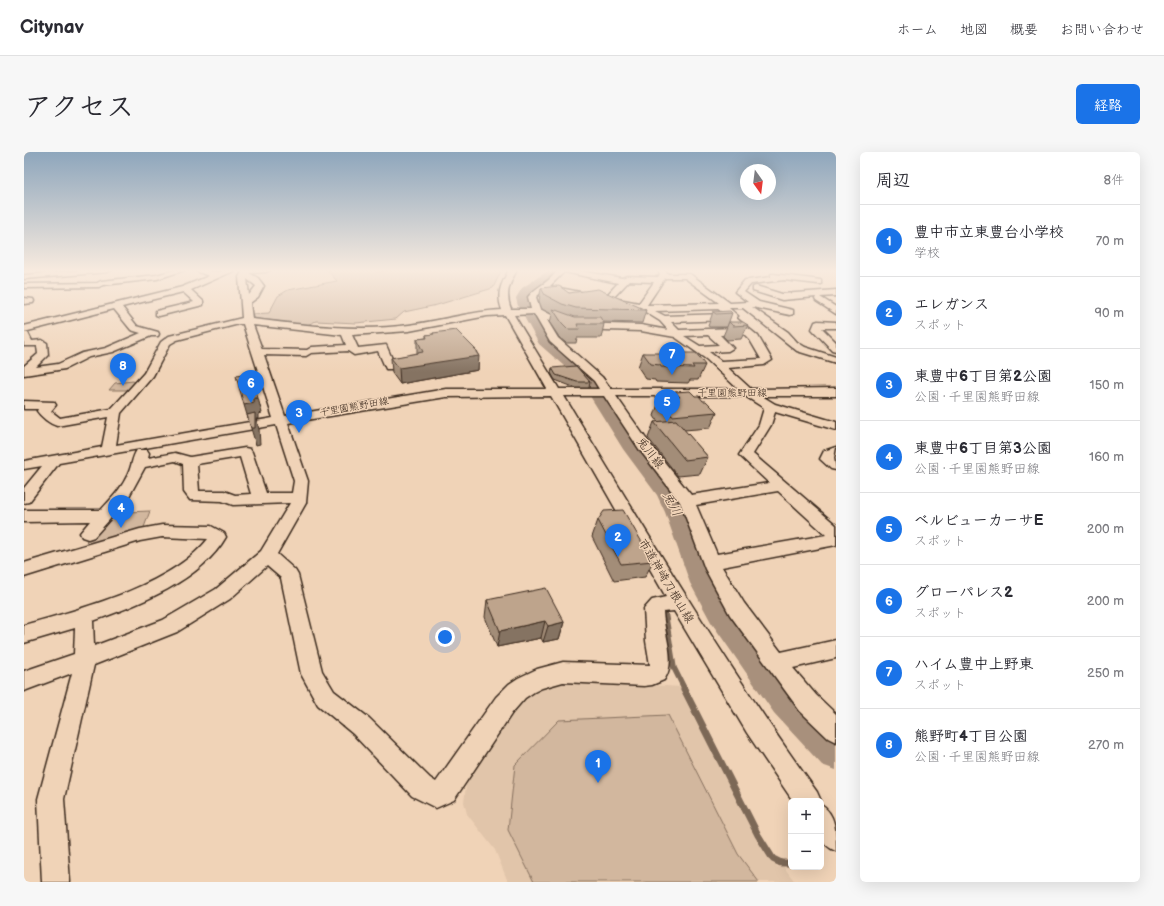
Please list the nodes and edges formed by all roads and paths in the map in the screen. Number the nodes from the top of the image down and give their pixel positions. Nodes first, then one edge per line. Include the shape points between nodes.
1 (100, 304) edge
2 (128, 304) edge
3 (168, 304) edge
4 (196, 304) edge
5 (245, 304) edge
6 (505, 304) edge
7 (532, 304) edge
8 (646, 304) edge
9 (646, 304) edge
10 (756, 304) joint
11 (826, 304) edge
12 (723, 305) junction
13 (745, 305) junction
14 (117, 307) junction
15 (104, 309) junction
16 (173, 310) junction
17 (531, 311) junction
18 (836, 311) edge
19 (508, 312) junction
20 (790, 312) dead end
21 (159, 313) dead end
22 (824, 316) dead end
23 (836, 316) edge
24 (729, 317) junction
25 (663, 319) junction
26 (247, 321) junction
27 (836, 325) edge
28 (298, 326) junction
29 (24, 329) edge
30 (364, 331) junction
31 (746, 331) junction
32 (346, 332) junction
33 (712, 332) junction
34 (152, 334) junction
35 (678, 334) junction
36 (24, 335) edge
37 (173, 338) junction
38 (369, 342) dead end
39 (352, 348) junction
40 (836, 348) edge
41 (699, 349) junction
42 (257, 352) junction
43 (292, 352) junction
44 (836, 360) edge
45 (717, 365) junction
46 (398, 366) edge
47 (24, 372) edge
48 (836, 392) edge
49 (555, 393) junction
50 (602, 393) junction
51 (749, 393) junction
52 (24, 405) edge
53 (771, 407) junction
54 (115, 412) junction
55 (280, 420) junction
56 (836, 426) edge
57 (144, 444) junction
58 (108, 450) junction
59 (836, 451) edge
60 (55, 459) junction
61 (190, 462) junction
62 (24, 464) edge
63 (140, 464) junction
64 (836, 466) edge
65 (781, 486) junction
66 (24, 498) edge
67 (259, 498) junction
68 (299, 498) junction
69 (687, 502) junction
70 (105, 515) junction
71 (24, 516) edge
72 (88, 533) dead end
73 (836, 534) edge
74 (836, 539) edge
75 (266, 556) junction
76 (711, 562) junction
77 (24, 570) edge
78 (679, 603) junction
79 (83, 617) junction
80 (24, 634) edge
81 (836, 649) edge
82 (83, 660) junction
83 (776, 662) junction
84 (24, 681) edge
85 (836, 730) edge
86 (806, 798) edge
87 (824, 822) edge
88 (836, 838) edge
89 (56, 882) edge

1 - 15 street
2 - 14 street
3 - 16 street
4 - 16 street
5 - 26 street
6 - 19 street, 市道神崎刀根山線
7 - 17 street
8 - 12 street via 650,308
9 - 25 street
10 - 13 street
10 - 20 street
11 - 18 street
12 - 13 street
12 - 24 street via 733,316
13 - 44 street via 801,349
14 - 15 street
14 - 34 street via 134,328
15 - 29 street
16 - 21 street
17 - 19 street
17 - 35 street via 572,326 641,328
17 - 50 street, 兎川線 via 554,340 594,374
19 - 30 street via 480,314 409,328
19 - 49 street, 市道神崎刀根山線
22 - 23 street
24 - 25 street
24 - 31 street
25 - 35 street
26 - 28 street
26 - 37 street via 238,321
26 - 42 street
27 - 40 street via 818,324 818,328
28 - 32 street
28 - 43 street
30 - 32 street
30 - 38 street
31 - 33 street
31 - 45 street via 754,338 767,360
32 - 39 street
33 - 35 street
33 - 41 street via 728,348
34 - 37 street
34 - 47 street via 109,350 86,355 61,367
35 - 41 street
36 - 47 street via 28,344 42,343 43,355
37 - 54 street via 166,342 149,374
39 - 43 street
39 - 46 street via 354,352 382,347 390,367
41 - 45 street
42 - 43 street
42 - 55 street
45 - 51 street
48 - 51 street, 千里園熊野田線
49 - 50 street, 千里園熊野田線
49 - 55 street, 千里園熊野田線 via 446,393
49 - 78 street, 市道神崎刀根山線
50 - 51 street, 千里園熊野田線
50 - 69 street, 兎川線
51 - 53 street
52 - 54 street via 50,405 43,411 57,422
53 - 56 street
53 - 65 street via 765,425 746,455
54 - 58 street
55 - 57 street, 千里園熊野田線
55 - 68 street via 301,481
57 - 58 street, 千里園熊野田線
57 - 63 street
58 - 60 street, 千里園熊野田線
59 - 64 street via 829,454 827,459
60 - 62 street, 千里園熊野田線
60 - 66 street
61 - 63 street via 175,457
61 - 67 street via 192,492 195,496 224,496 233,500
61 - 67 street via 245,452
63 - 70 street via 123,495
65 - 69 street
65 - 73 street
67 - 68 street
68 - 75 street via 292,516
69 - 76 street, 兎川線
70 - 71 street
70 - 72 street
74 - 76 street
75 - 78 street via 289,575 312,674 326,698 361,726 421,786 436,795 445,791 504,705 526,685 537,679 563,672 644,676 655,674 661,662 656,640 654,609 659,605
75 - 82 street via 223,594 170,626
76 - 83 street, 兎川線 via 730,599
77 - 79 street via 140,535 162,531 211,532 218,537 214,546 174,576 135,596
78 - 86 street, 市道神崎刀根山線 via 764,738
79 - 80 street
79 - 82 street
81 - 83 street
82 - 84 street
82 - 89 street via 81,681 51,799
83 - 85 street, 兎川線 via 808,703
87 - 88 street

